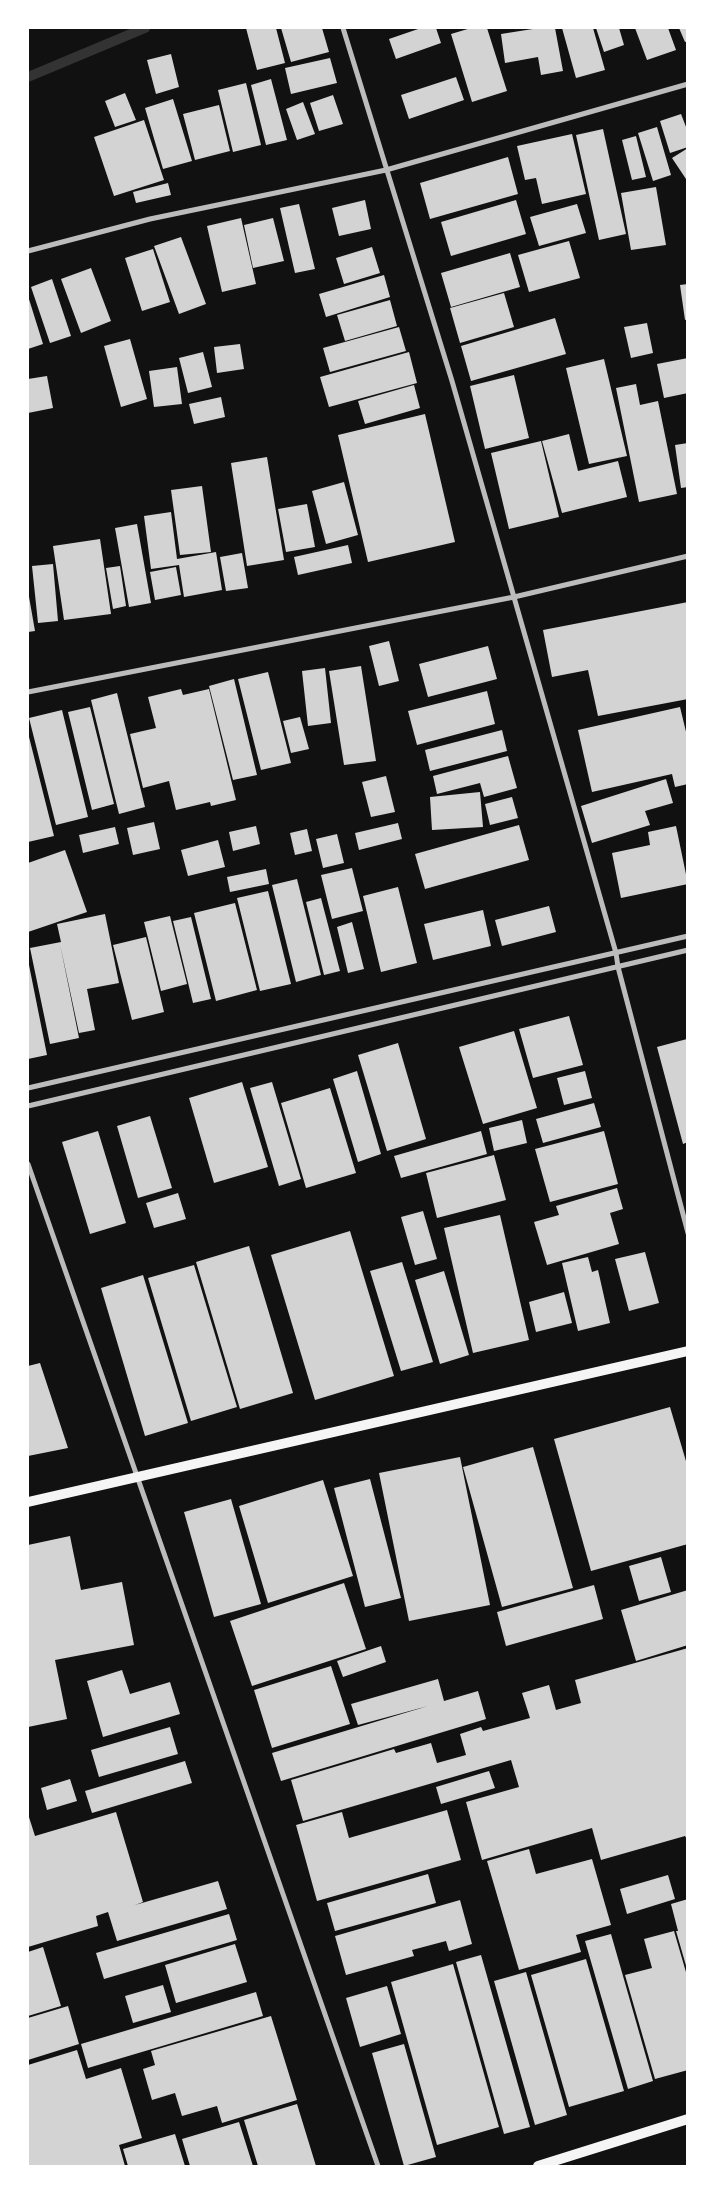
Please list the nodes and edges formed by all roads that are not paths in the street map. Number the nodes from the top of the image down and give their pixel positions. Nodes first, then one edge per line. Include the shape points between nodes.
1 (343, 28) edge
2 (688, 84) edge
3 (386, 170) junction
4 (28, 251) edge
5 (688, 556) edge
6 (514, 597) junction
7 (28, 692) edge
8 (688, 936) edge
9 (688, 950) edge
10 (616, 953) junction
11 (618, 967) junction
12 (28, 1088) edge
13 (28, 1106) edge
14 (28, 1164) edge
15 (688, 1233) edge
16 (688, 1351) edge
17 (136, 1477) junction
18 (28, 1502) edge
19 (688, 2119) edge
20 (378, 2166) edge
21 (538, 2166) edge

1 - 3 street
2 - 3 street
3 - 4 street via 150,219
3 - 6 street via 452,381
5 - 6 street
6 - 7 street
6 - 10 street
8 - 10 street
9 - 11 street
10 - 11 street
10 - 12 street
11 - 13 street
11 - 15 street
14 - 17 street
16 - 17 main road
17 - 18 main road
17 - 20 street
19 - 21 main road

